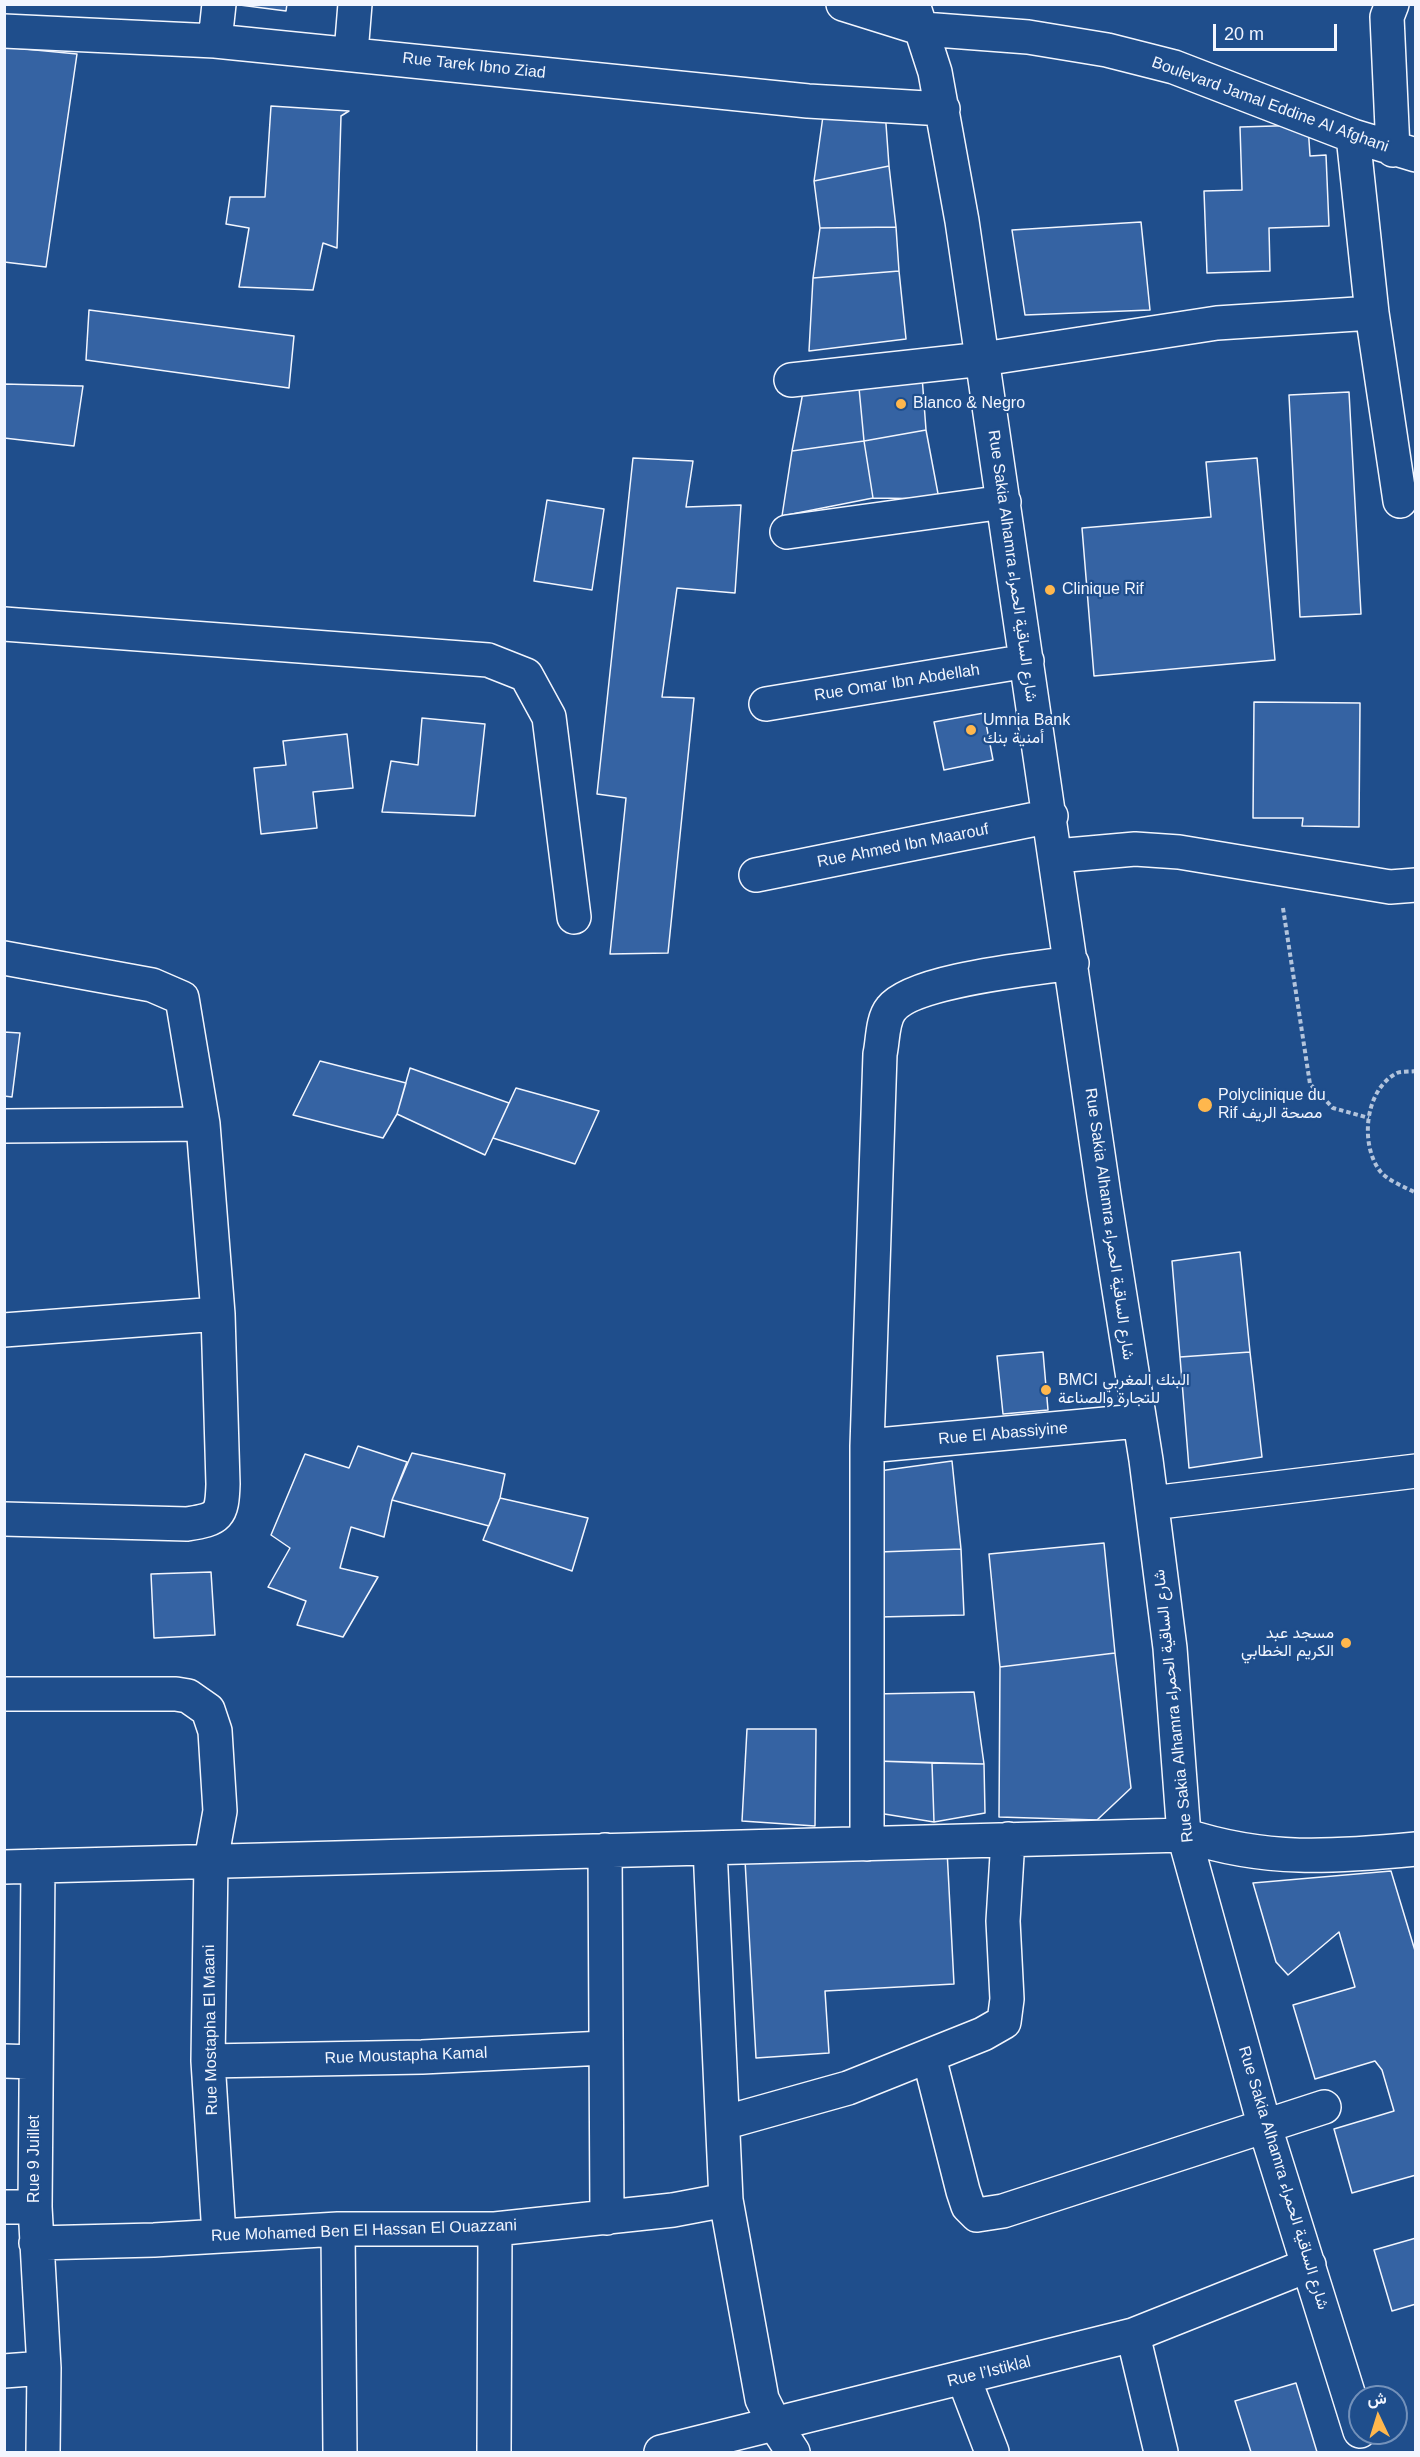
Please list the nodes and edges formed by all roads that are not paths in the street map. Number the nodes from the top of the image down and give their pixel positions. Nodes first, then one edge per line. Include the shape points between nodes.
1 (219, 4) edge
2 (355, 4) edge
3 (843, 4) edge
4 (1392, 4) edge
5 (916, 11) edge
6 (40, 18) edge
7 (4, 31) edge
8 (215, 40) junction
9 (351, 52) junction
10 (943, 109) junction
11 (1353, 136) junction
12 (1404, 153) edge
13 (1372, 313) junction
14 (983, 359) junction
15 (791, 380) dead end
16 (1400, 501) dead end
17 (1004, 502) junction
18 (787, 532) dead end
19 (4, 624) edge
20 (1027, 661) junction
21 (766, 704) dead end
22 (1050, 816) junction
23 (1056, 856) junction
24 (756, 875) dead end
25 (1416, 885) edge
26 (574, 917) dead end
27 (4, 957) edge
28 (1072, 963) junction
29 (203, 1124) junction
30 (4, 1126) edge
31 (218, 1314) junction
32 (4, 1330) edge
33 (1138, 1421) junction
34 (867, 1446) junction
35 (1416, 1471) edge
36 (1152, 1503) junction
37 (4, 1519) edge
38 (4, 1694) edge
39 (1184, 1835) junction
40 (1008, 1839) junction
41 (867, 1844) junction
42 (710, 1848) junction
43 (1416, 1849) edge
44 (605, 1850) junction
45 (211, 1861) junction
46 (38, 1866) junction
47 (4, 1867) edge
48 (604, 2048) junction
49 (929, 2056) junction
50 (20, 2061) edge
51 (208, 2061) junction
52 (1324, 2107) dead end
53 (723, 2123) junction
54 (1264, 2124) junction
55 (726, 2200) junction
56 (20, 2207) edge
57 (607, 2217) junction
58 (338, 2229) junction
59 (495, 2229) junction
60 (219, 2235) junction
61 (36, 2243) junction
62 (1309, 2265) junction
63 (1133, 2335) junction
64 (44, 2367) junction
65 (4, 2371) edge
66 (964, 2379) junction
67 (1348, 2393) edge
68 (774, 2423) junction
69 (43, 2452) edge
70 (340, 2452) edge
71 (494, 2452) edge
72 (661, 2452) edge
73 (793, 2452) edge
74 (992, 2452) edge
75 (1161, 2452) edge

1 - 8 street
2 - 9 street
3 - 5 street, Boulevard Jamal Eddine Al Afghani
4 - 12 street via 1387,17
5 - 10 street, Rue Sakia Alhamra شارع الساقية الحمراء
5 - 11 street, Boulevard Jamal Eddine Al Afghani via 1174,67
6 - 7 street, Rue Tarek Ibno Ziad
6 - 8 street, Rue Tarek Ibno Ziad
8 - 9 street, Rue Tarek Ibno Ziad
9 - 10 street, Rue Tarek Ibno Ziad via 729,93
10 - 14 street, Rue Sakia Alhamra شارع الساقية الحمراء
11 - 12 street, Boulevard Jamal Eddine Al Afghani
11 - 13 street
13 - 14 street via 1216,323
13 - 16 street
14 - 15 street
14 - 17 street, Rue Sakia Alhamra شارع الساقية الحمراء
17 - 18 street
17 - 20 street, Rue Sakia Alhamra شارع الساقية الحمراء
19 - 26 street via 488,660 526,675 549,717
20 - 21 street, Rue Omar Ibn Abdellah
20 - 22 street, Rue Sakia Alhamra شارع الساقية الحمراء
22 - 23 street, Rue Sakia Alhamra شارع الساقية الحمراء
22 - 24 street, Rue Ahmed Ibn Maarouf
23 - 25 street via 1135,849 1179,852 1390,887
23 - 28 street, Rue Sakia Alhamra شارع الساقية الحمراء
27 - 29 street via 152,985 179,996 188,1022
28 - 33 street, Rue Sakia Alhamra شارع الساقية الحمراء
28 - 34 street via 958,981 911,994 890,1010 880,1054
29 - 30 street
29 - 31 street
31 - 32 street
31 - 37 street via 224,1484 222,1507 217,1515 187,1524
33 - 34 street, Rue El Abassiyine
33 - 36 street, Rue Sakia Alhamra شارع الساقية الحمراء
34 - 41 street
35 - 36 street
36 - 39 street, Rue Sakia Alhamra شارع الساقية الحمراء via 1170,1648
38 - 45 street, Rue Mostapha El Maani via 176,1694 188,1696 208,1710 215,1731 220,1811
39 - 40 street
39 - 43 street via 1285,1857
39 - 54 street, Rue Sakia Alhamra شارع الساقية الحمراء
40 - 41 street
40 - 49 street via 1003,1921 1006,2017 983,2034
41 - 42 street
42 - 44 street
42 - 53 street
44 - 45 street
44 - 48 street
45 - 46 street
45 - 51 street, Rue Mostapha El Maani
46 - 47 street
46 - 50 street, Rue 9 Juillet
48 - 51 street, Rue Moustapha Kamal via 422,2057
48 - 57 street
49 - 53 street via 848,2088
49 - 54 street via 963,2191 968,2206 977,2215 1003,2211
50 - 56 street, Rue 9 Juillet
51 - 60 street, Rue Mostapha El Maani
52 - 54 street
53 - 55 street
54 - 62 street, Rue Sakia Alhamra شارع الساقية الحمراء
55 - 57 street, Rue Mohamed Ben El Hassan El Ouazzani
55 - 68 street via 762,2399
56 - 61 street, Rue 9 Juillet
57 - 59 street, Rue Mohamed Ben El Hassan El Ouazzani
58 - 59 street, Rue Mohamed Ben El Hassan El Ouazzani
58 - 60 street, Rue Mohamed Ben El Hassan El Ouazzani
58 - 70 street
59 - 71 street
60 - 61 street, Rue Mohamed Ben El Hassan El Ouazzani
61 - 64 street, Rue 9 Juillet
62 - 63 street, Rue l’Istiklal
62 - 67 street, Rue Sakia Alhamra شارع الساقية الحمراء
63 - 66 street, Rue l’Istiklal
63 - 75 street
64 - 65 street
64 - 69 street, Rue 9 Juillet
66 - 68 street, Rue l’Istiklal
66 - 74 street
68 - 72 street, Rue l’Istiklal
68 - 73 street

